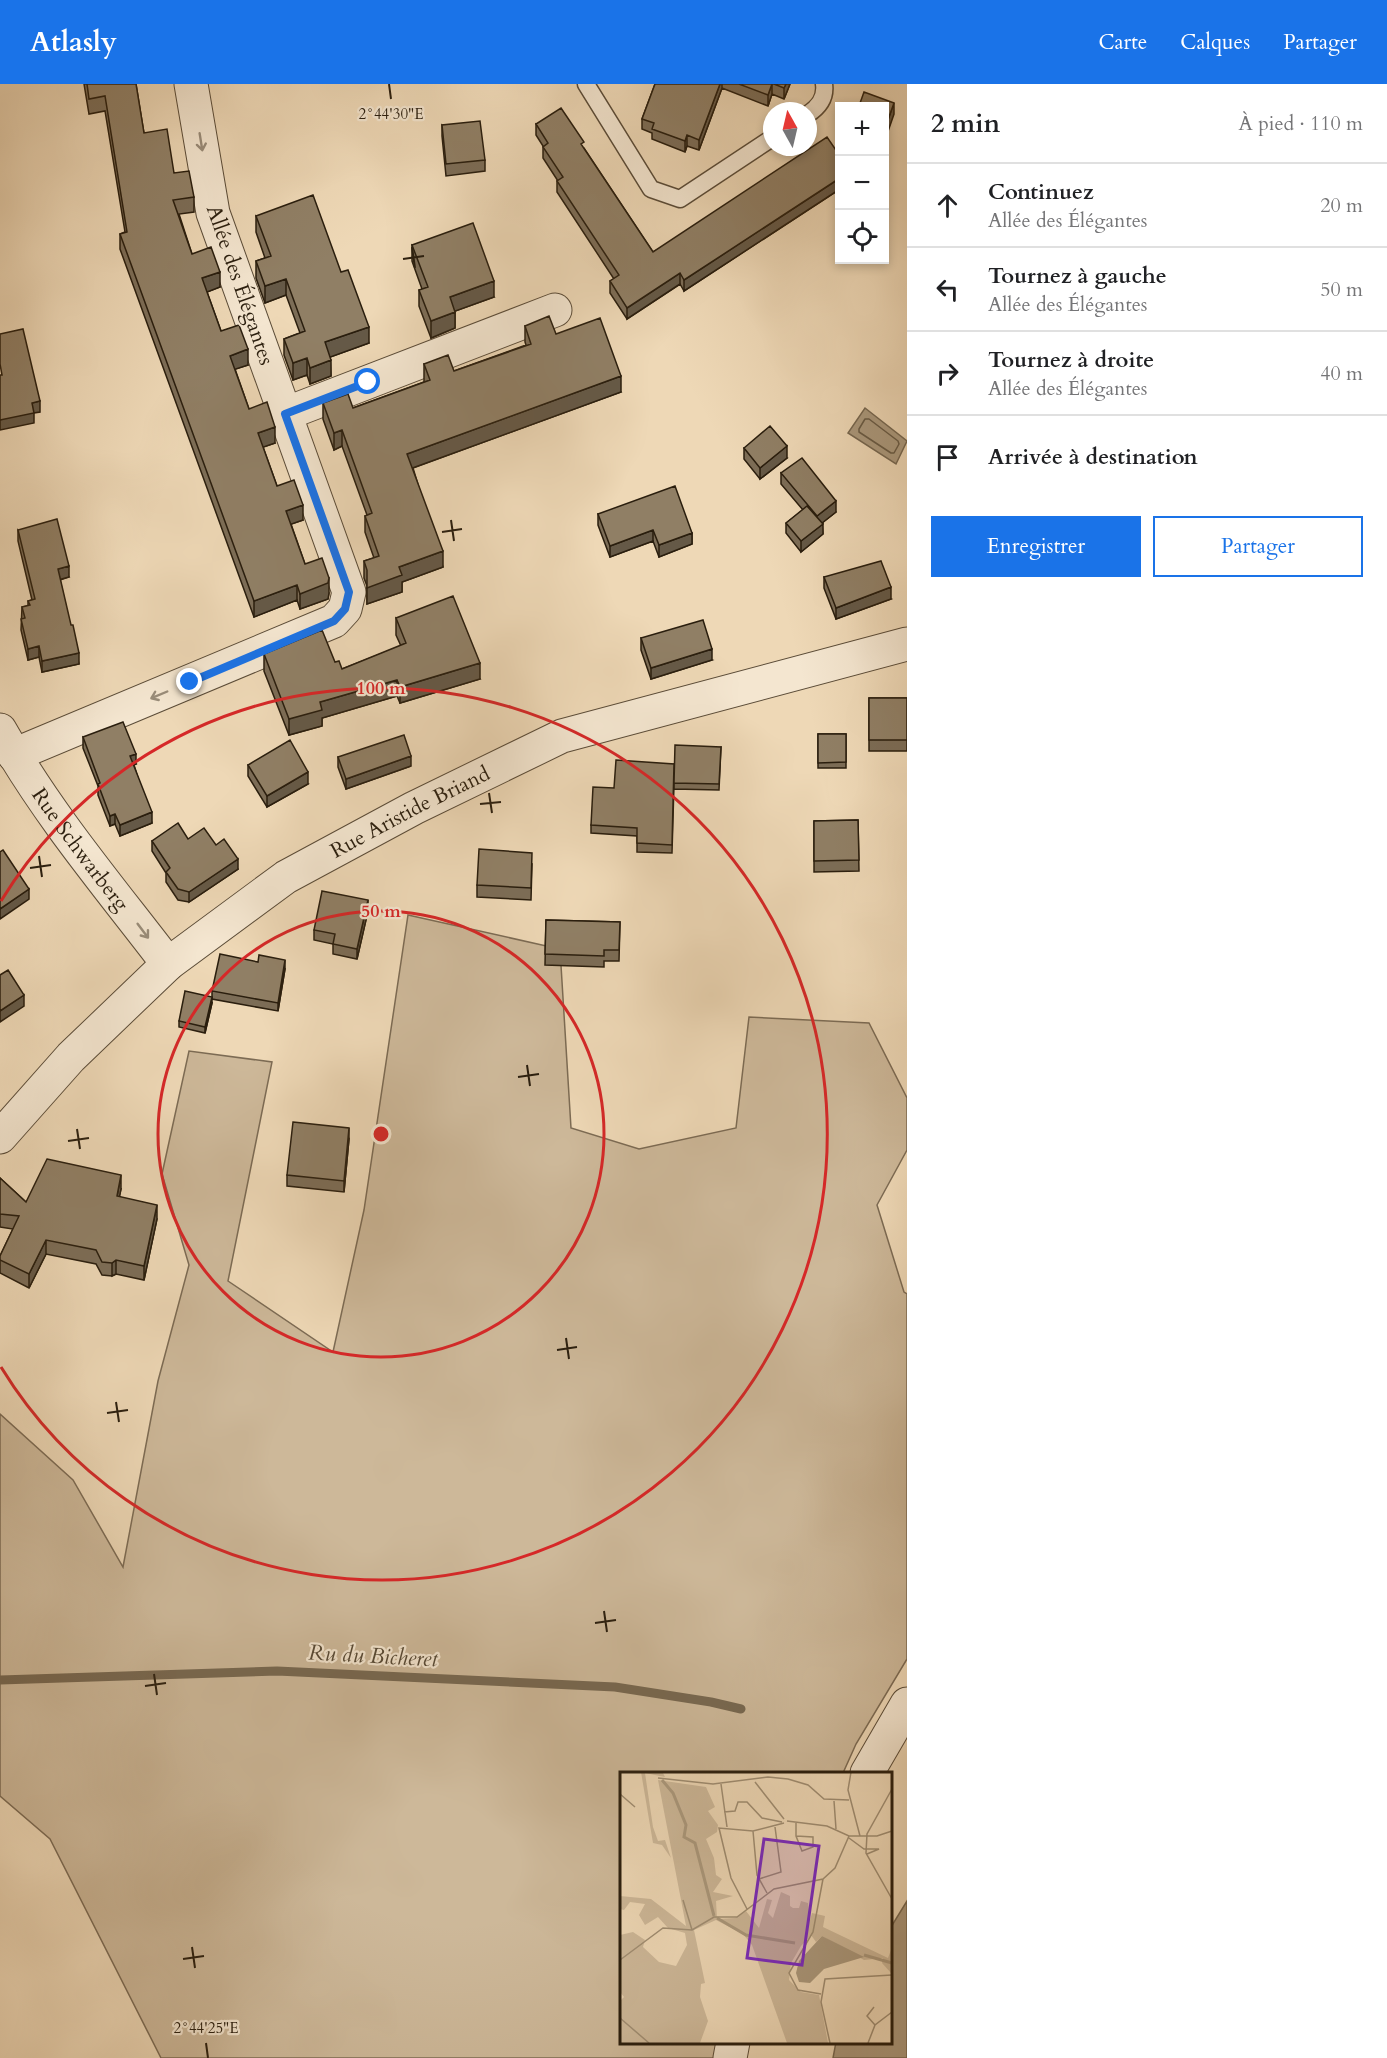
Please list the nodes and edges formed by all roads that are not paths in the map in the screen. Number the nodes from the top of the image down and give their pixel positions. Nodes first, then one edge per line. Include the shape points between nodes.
1 (191, 84) edge
2 (586, 84) edge
3 (824, 84) edge
4 (817, 108) edge
5 (763, 144) edge
6 (555, 310) dead end
7 (285, 414) junction
8 (907, 644) edge
9 (7, 742) edge
10 (168, 964) junction
11 (0, 1137) edge
12 (907, 1704) edge
13 (868, 1772) edge
14 (733, 2043) edge
15 (730, 2058) edge

1 -> 7 street, Allée des Élégantes via 213,213
2 - 5 lane via 651,189 680,199
3 - 4 lane via 825,92
6 - 7 street
7 -> 9 street, Allée des Élégantes via 349,592 345,609 334,621
8 - 10 street, Rue Aristide Briand via 562,736 414,808 286,877
9 -> 10 street, Rue Schwarberg via 47,804
10 - 11 street, Rue Aristide Briand via 71,1057
12 - 13 street
14 - 15 street

